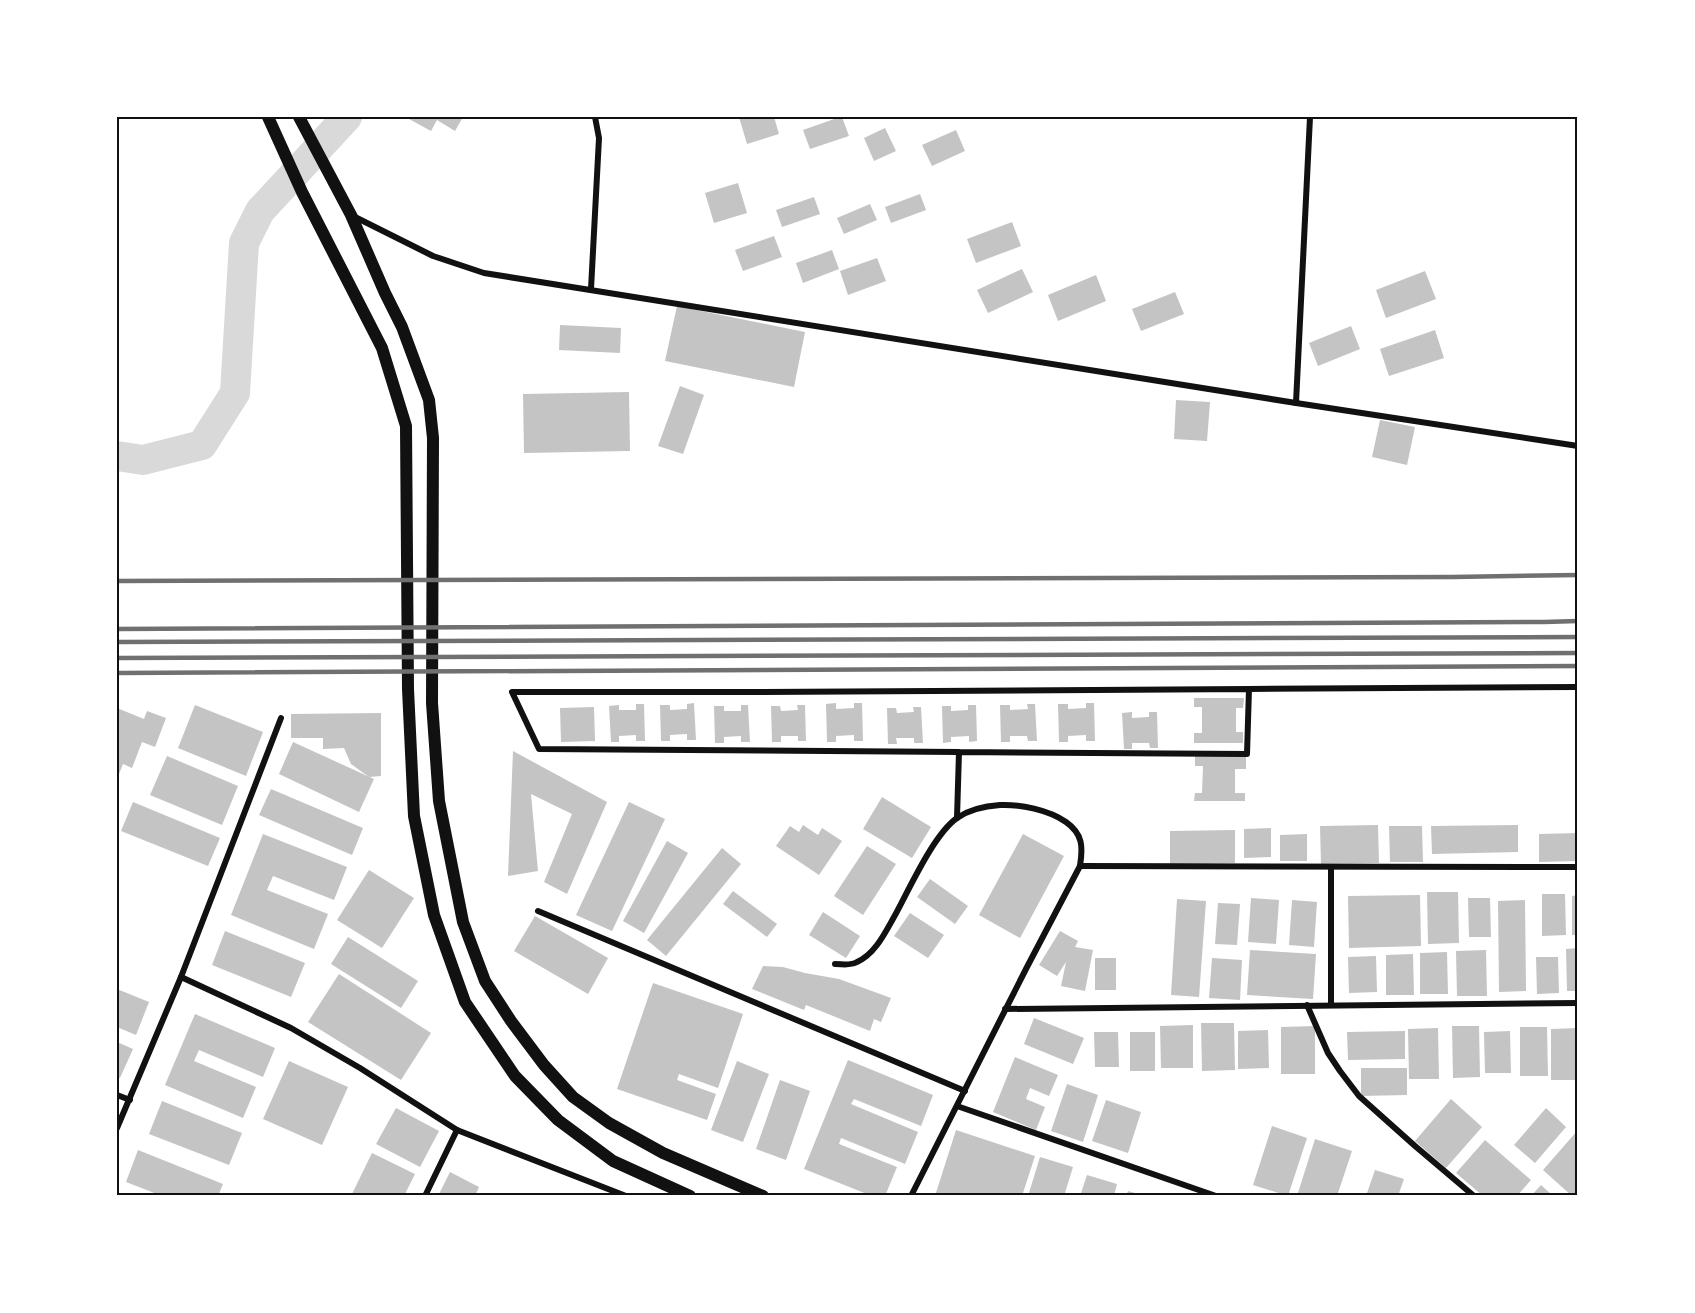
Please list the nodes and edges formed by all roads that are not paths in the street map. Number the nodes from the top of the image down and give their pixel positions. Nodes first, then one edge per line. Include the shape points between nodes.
1 (268, 117) edge
2 (299, 117) edge
3 (595, 117) edge
4 (1310, 117) edge
5 (351, 215) junction
6 (591, 289) junction
7 (1296, 403) junction
8 (1578, 446) edge
9 (1578, 687) edge
10 (1249, 690) junction
11 (281, 718) dead end
12 (959, 752) junction
13 (957, 818) junction
14 (1080, 866) junction
15 (1331, 867) junction
16 (1578, 867) edge
17 (538, 911) dead end
18 (835, 964) dead end
19 (181, 977) junction
20 (1578, 1003) edge
21 (1307, 1005) junction
22 (1331, 1005) junction
23 (1005, 1009) junction
24 (965, 1091) junction
25 (117, 1095) edge
26 (130, 1100) junction
27 (957, 1106) junction
28 (117, 1128) edge
29 (457, 1130) junction
30 (425, 1196) edge
31 (626, 1196) edge
32 (690, 1196) edge
33 (764, 1196) edge
34 (911, 1196) edge
35 (1216, 1196) edge
36 (1474, 1196) edge

1 - 32 main road via 382,348 406,426 408,689 414,816 434,915 465,1002 515,1076 558,1120 613,1161
2 - 5 main road
3 - 6 street via 599,138
4 - 7 street
5 - 6 street via 433,256 484,273
5 - 33 main road via 402,327 429,400 433,438 432,703 439,801 464,922 485,981 511,1022 573,1096 609,1123 663,1153
6 - 7 street
7 - 8 street
9 - 10 street
10 - 12 street via 1247,754
10 - 12 street via 512,692 539,749
11 - 19 street
12 - 13 street
13 - 14 street via 975,809 1008,805 1049,814 1066,822 1078,835 1083,848
13 - 18 street via 939,836 880,943 859,962
14 - 15 street
14 - 23 street
15 - 16 street
15 - 22 street
17 - 24 street
19 - 26 street
19 - 29 street via 291,1028
20 - 22 street
21 - 22 street
21 - 23 street
21 - 36 street via 1328,1053 1359,1096
23 - 24 street
24 - 27 street
25 - 26 street
26 - 28 street
27 - 34 street
27 - 35 street
29 - 30 street
29 - 31 street

